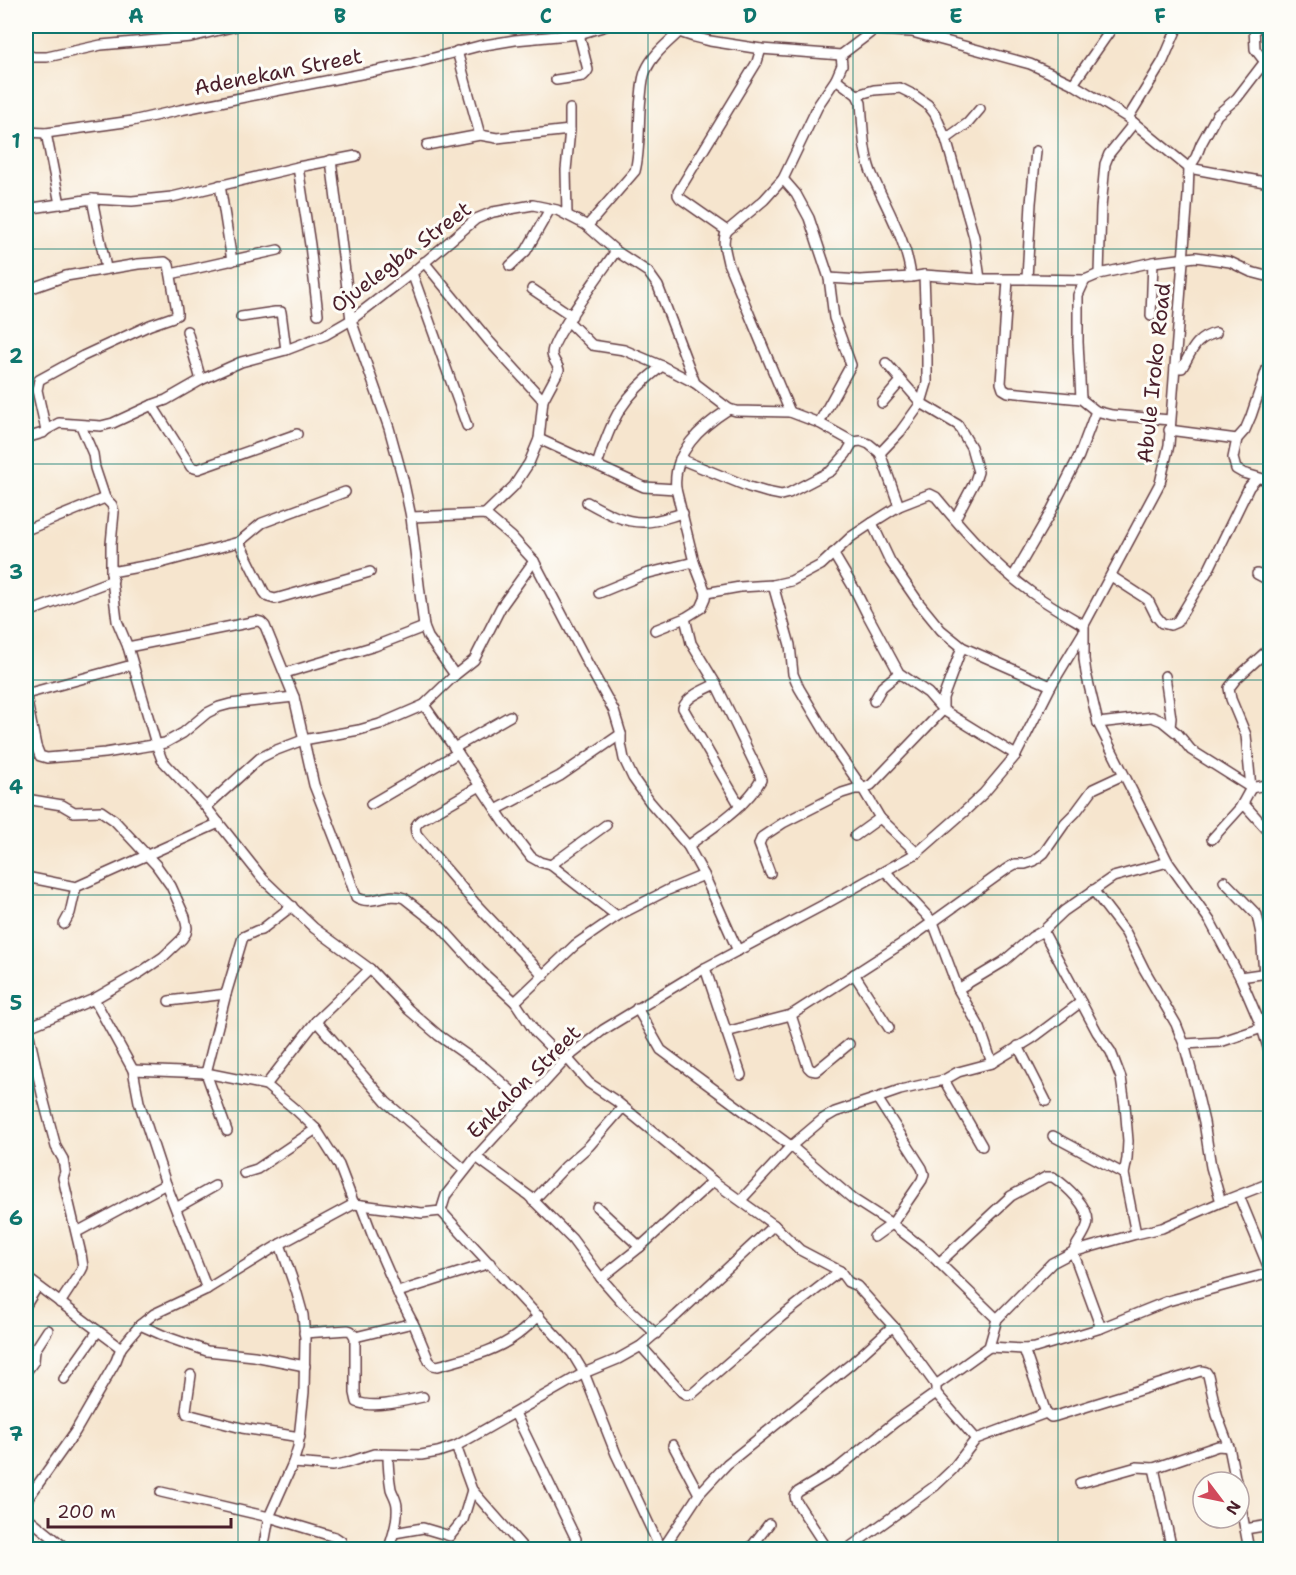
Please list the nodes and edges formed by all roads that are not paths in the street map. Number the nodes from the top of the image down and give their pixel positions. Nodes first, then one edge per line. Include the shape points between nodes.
1 (236, 26) edge
2 (606, 26) edge
3 (1178, 26) edge
4 (1254, 26) edge
5 (876, 28) edge
6 (1112, 28) dead end
7 (678, 29) edge
8 (579, 34) junction
9 (761, 49) junction
10 (457, 51) junction
11 (26, 54) edge
12 (841, 55) junction
13 (1268, 59) edge
14 (836, 79) junction
15 (556, 80) dead end
16 (1073, 84) junction
17 (857, 95) junction
18 (570, 109) dead end
19 (980, 109) dead end
20 (1131, 120) junction
21 (570, 130) junction
22 (26, 132) edge
23 (46, 133) junction
24 (480, 135) junction
25 (946, 139) junction
26 (427, 145) dead end
27 (1036, 151) dead end
28 (356, 156) dead end
29 (332, 160) junction
30 (298, 167) junction
31 (1189, 168) junction
32 (783, 179) junction
33 (1270, 183) edge
34 (220, 185) junction
35 (92, 199) junction
36 (60, 204) junction
37 (26, 209) edge
38 (550, 209) junction
39 (567, 215) junction
40 (586, 225) junction
41 (728, 231) junction
42 (278, 250) dead end
43 (616, 251) junction
44 (1184, 258) junction
45 (232, 261) junction
46 (1153, 261) junction
47 (424, 262) junction
48 (510, 266) dead end
49 (106, 268) junction
50 (412, 273) junction
51 (171, 274) junction
52 (1099, 274) junction
53 (924, 276) junction
54 (911, 277) junction
55 (1270, 277) edge
56 (829, 278) junction
57 (980, 279) junction
58 (1027, 279) junction
59 (1008, 280) junction
60 (1085, 280) junction
61 (531, 289) dead end
62 (26, 290) edge
63 (318, 314) dead end
64 (1151, 316) dead end
65 (241, 318) dead end
66 (570, 318) junction
67 (351, 320) junction
68 (187, 331) dead end
69 (1216, 333) dead end
70 (286, 350) junction
71 (1270, 360) edge
72 (886, 363) dead end
73 (662, 366) junction
74 (1175, 368) junction
75 (201, 380) junction
76 (901, 381) junction
77 (695, 383) junction
78 (1082, 399) junction
79 (543, 400) junction
80 (882, 403) dead end
81 (921, 403) junction
82 (152, 405) junction
83 (729, 409) junction
84 (1096, 411) junction
85 (790, 412) junction
86 (819, 423) junction
87 (1169, 425) junction
88 (81, 426) junction
89 (467, 426) dead end
90 (46, 430) junction
91 (297, 434) dead end
92 (26, 438) edge
93 (539, 439) junction
94 (1237, 439) junction
95 (853, 442) junction
96 (880, 453) junction
97 (680, 459) junction
98 (597, 465) junction
99 (1243, 473) junction
100 (1257, 478) junction
101 (1270, 482) edge
102 (1249, 487) junction
103 (676, 489) junction
104 (345, 492) dead end
105 (105, 498) junction
106 (587, 502) dead end
107 (899, 506) junction
108 (682, 513) junction
109 (485, 514) junction
110 (411, 517) junction
111 (955, 519) junction
112 (872, 523) junction
113 (26, 530) edge
114 (239, 542) junction
115 (833, 553) junction
116 (534, 561) junction
117 (694, 562) junction
118 (370, 572) dead end
119 (1257, 574) dead end
120 (112, 576) junction
121 (1111, 576) junction
122 (1013, 577) junction
123 (1270, 581) edge
124 (774, 585) junction
125 (706, 592) junction
126 (599, 593) dead end
127 (26, 613) edge
128 (685, 618) junction
129 (424, 627) junction
130 (1084, 629) junction
131 (655, 630) dead end
132 (128, 647) junction
133 (962, 647) junction
134 (1270, 648) edge
135 (132, 664) junction
136 (285, 673) junction
137 (898, 673) junction
138 (455, 675) junction
139 (1165, 676) dead end
140 (716, 684) junction
141 (1051, 686) junction
142 (26, 695) edge
143 (294, 697) junction
144 (874, 701) dead end
145 (424, 705) junction
146 (943, 710) junction
147 (510, 716) dead end
148 (1098, 723) junction
149 (1170, 727) junction
150 (621, 734) junction
151 (303, 740) junction
152 (156, 744) junction
153 (456, 750) junction
154 (1016, 756) junction
155 (1123, 775) junction
156 (1270, 784) edge
157 (480, 786) junction
158 (1251, 788) junction
159 (863, 789) junction
160 (26, 799) edge
161 (371, 804) dead end
162 (1243, 804) junction
163 (206, 807) junction
164 (740, 807) junction
165 (496, 810) junction
166 (880, 818) junction
167 (219, 823) junction
168 (606, 825) dead end
169 (1270, 833) edge
170 (855, 836) dead end
171 (1212, 839) dead end
172 (688, 846) junction
173 (917, 853) junction
174 (147, 855) junction
175 (1168, 862) junction
176 (551, 865) junction
177 (885, 870) junction
178 (770, 873) dead end
179 (704, 875) junction
180 (26, 877) edge
181 (1224, 880) dead end
182 (76, 887) junction
183 (1093, 891) junction
184 (292, 906) junction
185 (617, 916) junction
186 (933, 922) junction
187 (64, 924) dead end
188 (1043, 931) junction
189 (738, 951) junction
190 (705, 968) junction
191 (370, 969) junction
192 (854, 974) junction
193 (1267, 974) edge
194 (543, 976) junction
195 (1240, 976) junction
196 (958, 989) junction
197 (226, 994) junction
198 (94, 999) junction
199 (169, 1001) dead end
200 (515, 1002) junction
201 (1081, 1002) junction
202 (637, 1008) junction
203 (791, 1015) junction
204 (316, 1021) junction
205 (26, 1026) edge
206 (889, 1028) dead end
207 (1262, 1028) junction
208 (726, 1032) junction
209 (849, 1044) dead end
210 (1184, 1044) junction
211 (1018, 1046) junction
212 (1270, 1050) edge
213 (567, 1058) junction
214 (992, 1063) junction
215 (133, 1070) junction
216 (206, 1073) junction
217 (741, 1075) dead end
218 (944, 1080) junction
219 (266, 1085) junction
220 (877, 1098) junction
221 (1046, 1101) dead end
222 (525, 1103) junction
223 (622, 1107) junction
224 (316, 1129) junction
225 (227, 1131) dead end
226 (1053, 1136) dead end
227 (791, 1146) junction
228 (982, 1146) dead end
229 (476, 1157) junction
230 (465, 1170) junction
231 (244, 1173) dead end
232 (1124, 1174) junction
233 (713, 1181) junction
234 (1270, 1183) edge
235 (166, 1184) junction
236 (215, 1186) dead end
237 (1239, 1196) junction
238 (741, 1200) junction
239 (533, 1201) junction
240 (1221, 1202) junction
241 (358, 1205) junction
242 (597, 1207) dead end
243 (176, 1208) junction
244 (441, 1211) junction
245 (892, 1224) junction
246 (774, 1225) junction
247 (77, 1232) junction
248 (1136, 1234) junction
249 (874, 1237) dead end
250 (280, 1244) junction
251 (640, 1247) junction
252 (1073, 1252) junction
253 (490, 1263) junction
254 (939, 1263) junction
255 (840, 1271) junction
256 (1270, 1272) edge
257 (26, 1277) edge
258 (602, 1278) junction
259 (37, 1287) junction
260 (207, 1289) junction
261 (398, 1292) junction
262 (60, 1303) junction
263 (26, 1305) edge
264 (539, 1316) junction
265 (997, 1319) junction
266 (413, 1323) junction
267 (140, 1325) junction
268 (893, 1326) junction
269 (1101, 1328) junction
270 (48, 1330) dead end
271 (98, 1331) junction
272 (304, 1333) junction
273 (656, 1334) junction
274 (355, 1337) junction
275 (641, 1346) junction
276 (989, 1347) junction
277 (121, 1348) junction
278 (1024, 1349) junction
279 (305, 1366) junction
280 (26, 1372) edge
281 (584, 1373) junction
282 (191, 1375) dead end
283 (64, 1379) dead end
284 (936, 1389) junction
285 (423, 1397) dead end
286 (515, 1413) junction
287 (1046, 1413) junction
288 (300, 1437) junction
289 (975, 1439) junction
290 (673, 1445) dead end
291 (456, 1446) junction
292 (1229, 1447) junction
293 (388, 1455) junction
294 (293, 1463) junction
295 (1154, 1468) junction
296 (1234, 1470) edge
297 (1080, 1484) dead end
298 (472, 1490) junction
299 (161, 1492) dead end
300 (699, 1494) junction
301 (26, 1501) edge
302 (26, 1516) edge
303 (269, 1516) junction
304 (769, 1524) dead end
305 (1270, 1525) edge
306 (1251, 1528) edge
307 (1245, 1530) edge
308 (393, 1533) junction
309 (576, 1539) dead end
310 (68, 1550) edge
311 (264, 1550) edge
312 (344, 1550) edge
313 (388, 1550) edge
314 (525, 1550) edge
315 (662, 1550) edge
316 (748, 1550) edge
317 (828, 1550) edge
318 (846, 1550) edge
319 (1172, 1550) edge
320 (1249, 1550) edge

1 - 11 street via 191,37 101,45 47,57
2 - 8 street, Adenekan Street
3 - 20 street
4 - 13 street via 1255,50
5 - 12 street
5 - 16 street via 912,32 1030,64
6 - 16 street
7 - 9 street via 710,41
7 - 40 street via 646,70 635,171
8 - 10 street, Adenekan Street
8 - 15 street via 588,70 583,76
9 - 12 street
9 - 41 street via 757,62 678,192 680,198
10 - 23 street, Adenekan Street via 411,64 132,121
10 - 24 street
12 - 14 street via 842,65
13 - 31 street, Abule Iroko Road via 1237,98 1217,115
14 - 17 street
14 - 32 street via 819,104
16 - 20 street
17 - 25 street via 900,88 928,105
17 - 54 street via 866,156 896,228
18 - 21 street
19 - 25 street
20 - 31 street
20 - 52 street via 1105,164
21 - 24 street via 496,138
21 - 39 street
22 - 23 street, Adenekan Street
23 - 36 street
24 - 26 street
25 - 57 street via 974,237
27 - 58 street
28 - 29 street
29 - 30 street
29 - 67 street
30 - 34 street
30 - 63 street
31 - 33 street
31 - 44 street, Abule Iroko Road
32 - 41 street
32 - 56 street via 809,218
34 - 35 street via 152,200
34 - 45 street
35 - 36 street
35 - 49 street
36 - 37 street
38 - 39 street, Ojuelegba Street
38 - 47 street, Ojuelegba Street via 517,207 476,219
38 - 48 street via 526,251
39 - 40 street, Ojuelegba Street
40 - 43 street
41 - 85 street via 724,244 728,263
42 - 45 street
43 - 66 street
43 - 77 street via 648,272 658,286
44 - 46 street
44 - 55 street via 1230,262
44 - 74 street, Abule Iroko Road
45 - 51 street
46 - 52 street
46 - 64 street
47 - 50 street, Ojuelegba Street
47 - 79 street
49 - 51 street via 165,262
49 - 62 street
50 - 67 street, Ojuelegba Street
50 - 89 street
51 - 90 street via 177,315 39,380 37,390
52 - 60 street
53 - 54 street
53 - 57 street
53 - 81 street via 927,382
54 - 56 street
56 - 86 street via 834,318 851,365
57 - 59 street
58 - 59 street
58 - 60 street
59 - 78 street via 1003,389
60 - 78 street via 1078,295
61 - 66 street
65 - 70 street via 281,312
66 - 73 street via 588,343 624,350
66 - 79 street via 552,353 559,370
67 - 70 street, Ojuelegba Street via 326,335
67 - 110 street via 389,428
68 - 75 street
69 - 74 street via 1205,336 1182,368
70 - 75 street, Ojuelegba Street via 241,362
71 - 94 street via 1251,416
72 - 76 street
73 - 77 street
73 - 98 street via 625,401
74 - 87 street, Abule Iroko Road
75 - 82 street, Ojuelegba Street
76 - 80 street
76 - 81 street
77 - 83 street
78 - 84 street
79 - 93 street
81 - 96 street
81 - 111 street via 958,425 971,447 978,472
82 - 88 street, Ojuelegba Street via 113,423
82 - 91 street via 191,467 198,469
83 - 85 street
83 - 97 street via 698,434
84 - 87 street
84 - 122 street via 1079,456
85 - 86 street
86 - 95 street
87 - 94 street
87 - 121 street, Abule Iroko Road via 1169,446 1160,483
88 - 90 street, Ojuelegba Street via 59,423
88 - 105 street
90 - 92 street, Ojuelegba Street
93 - 98 street
93 - 109 street via 514,486
94 - 99 street via 1233,458 1236,469
95 - 96 street via 869,444
95 - 97 street via 831,471 781,495 749,487
96 - 107 street
97 - 103 street via 674,476
98 - 103 street via 644,488
99 - 100 street
99 - 102 street
100 - 101 street
100 - 102 street
102 - 121 street via 1210,567 1177,622 1162,623 1148,600
103 - 108 street
104 - 114 street via 262,523
105 - 113 street
105 - 120 street via 114,512
106 - 108 street via 626,521 647,522
107 - 111 street via 930,494
107 - 112 street
108 - 117 street
109 - 110 street
109 - 116 street
110 - 129 street
111 - 122 street
112 - 115 street
112 - 133 street via 890,561 919,603 941,630
114 - 118 street via 268,597
114 - 120 street
115 - 124 street via 800,577
115 - 137 street
116 - 138 street via 501,607 474,660
116 - 150 street via 614,711
117 - 125 street
117 - 126 street via 645,574
119 - 123 street
120 - 127 street
120 - 132 street via 117,621
121 - 130 street, Abule Iroko Road
122 - 130 street
124 - 125 street
124 - 159 street via 799,688
125 - 128 street via 701,608
128 - 131 street
128 - 140 street via 691,643
129 - 136 street
129 - 138 street
130 - 141 street, Enkalon Street
130 - 148 street via 1086,673
132 - 135 street
132 - 136 street via 257,621 265,626
133 - 141 street
133 - 146 street via 943,698
134 - 158 street via 1229,688 1246,735
135 - 142 street
135 - 152 street
136 - 143 street
137 - 144 street via 882,687
137 - 146 street via 928,693
138 - 145 street
139 - 149 street
140 - 164 street via 761,780
140 - 164 street via 688,699 683,708
141 - 154 street, Enkalon Street
142 - 152 street via 36,746 43,758
143 - 151 street
143 - 152 street via 219,707 183,733
145 - 151 street via 380,724
145 - 153 street
146 - 154 street
146 - 159 street
147 - 153 street
148 - 149 street via 1152,717
148 - 155 street
149 - 158 street via 1191,750
150 - 165 street via 560,776
150 - 172 street via 624,759 633,778
151 - 163 street via 260,758
151 - 200 street via 314,785 356,897 365,901 404,898 441,927
152 - 163 street via 162,760
153 - 157 street
153 - 161 street
154 - 173 street, Enkalon Street via 984,793
155 - 175 street
155 - 186 street via 1093,789 1034,861 1008,868
156 - 158 street
157 - 165 street
157 - 194 street via 421,820 415,829 474,902
158 - 162 street
159 - 166 street
159 - 178 street via 842,793 762,837 759,844
160 - 174 street via 62,804 75,812 108,815
162 - 169 street
162 - 171 street
163 - 167 street
164 - 172 street
165 - 176 street via 531,856
166 - 170 street
166 - 173 street
167 - 174 street
167 - 184 street via 263,879
168 - 176 street
172 - 179 street
173 - 177 street, Enkalon Street
174 - 182 street
174 - 198 street via 171,886 185,917 186,933 163,957
175 - 183 street via 1113,877
175 - 195 street via 1210,921
176 - 185 street
177 - 186 street
177 - 189 street, Enkalon Street
179 - 185 street
179 - 189 street
180 - 182 street
181 - 193 street via 1257,915
182 - 187 street
183 - 188 street
183 - 210 street via 1126,933
184 - 191 street via 314,928
184 - 197 street via 261,930 243,937
185 - 194 street via 575,945
186 - 192 street
186 - 196 street
188 - 196 street via 1003,962
188 - 201 street
189 - 190 street, Enkalon Street
190 - 202 street, Enkalon Street
190 - 208 street
191 - 204 street
191 - 222 street via 416,1016
192 - 203 street
192 - 206 street
193 - 195 street
194 - 200 street
195 - 207 street
196 - 214 street via 980,1028
197 - 199 street
197 - 216 street
198 - 205 street
198 - 215 street
200 - 213 street via 535,1032
201 - 211 street
201 - 232 street via 1111,1052 1121,1078 1128,1141
202 - 213 street, Enkalon Street
202 - 227 street via 661,1050
203 - 208 street
203 - 209 street via 811,1070 816,1071
204 - 219 street
204 - 230 street via 386,1102
205 - 247 street via 56,1147 63,1159 63,1179
207 - 210 street via 1220,1042
207 - 212 street
208 - 217 street
210 - 240 street
211 - 214 street
211 - 221 street
213 - 222 street, Enkalon Street
213 - 223 street via 589,1083
214 - 218 street
215 - 216 street
215 - 235 street via 139,1102
216 - 219 street
216 - 225 street
218 - 220 street
218 - 228 street
219 - 224 street
220 - 227 street via 835,1112
220 - 245 street via 924,1173
222 - 229 street, Enkalon Street
223 - 233 street
223 - 239 street
224 - 231 street via 257,1169
224 - 241 street
226 - 232 street
227 - 238 street
227 - 245 street via 853,1199
229 - 230 street, Enkalon Street
229 - 239 street
230 - 244 street, Enkalon Street via 446,1195
232 - 248 street
233 - 238 street
233 - 251 street
234 - 237 street
235 - 243 street
235 - 247 street
236 - 243 street
237 - 240 street
237 - 256 street
238 - 246 street
239 - 258 street via 572,1239
240 - 248 street via 1162,1228
241 - 244 street via 423,1213
241 - 250 street
241 - 261 street
242 - 251 street
243 - 260 street
244 - 253 street
245 - 249 street
245 - 254 street
246 - 255 street via 800,1250
246 - 273 street
247 - 262 street via 83,1267
248 - 252 street
250 - 260 street
250 - 272 street via 301,1305
251 - 258 street
252 - 254 street via 1088,1224 1088,1215 1061,1182 1046,1177 1011,1196
252 - 265 street via 1052,1263
252 - 269 street
253 - 261 street
253 - 264 street
254 - 265 street
255 - 268 street
255 - 275 street via 692,1394 682,1392
256 - 269 street via 1168,1301
257 - 259 street
258 - 273 street
259 - 262 street
259 - 263 street
260 - 267 street via 154,1314
261 - 266 street
262 - 271 street
264 - 266 street via 494,1348 438,1366 429,1361
264 - 281 street
265 - 276 street
266 - 274 street
267 - 277 street
267 - 279 street via 207,1351
268 - 284 street
268 - 300 street via 727,1464
269 - 278 street
270 - 280 street
271 - 277 street
271 - 283 street
272 - 274 street via 351,1330
272 - 279 street
273 - 275 street
274 - 285 street via 357,1402 385,1404
275 - 281 street
276 - 278 street
276 - 284 street
277 - 301 street via 75,1432
278 - 287 street
279 - 288 street
281 - 286 street
281 - 315 street via 616,1454
282 - 288 street via 187,1414
284 - 289 street
284 - 317 street via 838,1468 795,1496
286 - 291 street
286 - 309 street
287 - 289 street
287 - 292 street via 1056,1416 1201,1371 1208,1375
288 - 294 street
289 - 318 street via 935,1486
290 - 300 street
291 - 293 street via 421,1455
291 - 298 street
292 - 295 street via 1218,1446
292 - 296 street
293 - 294 street via 374,1454 332,1466
293 - 308 street via 388,1475 397,1504
294 - 303 street
295 - 297 street via 1137,1467
295 - 319 street
298 - 308 street via 463,1520 450,1536 423,1528
298 - 314 street
299 - 303 street
300 - 315 street
302 - 310 street
303 - 311 street
303 - 312 street via 335,1537
304 - 316 street
305 - 306 street
307 - 320 street
308 - 313 street

